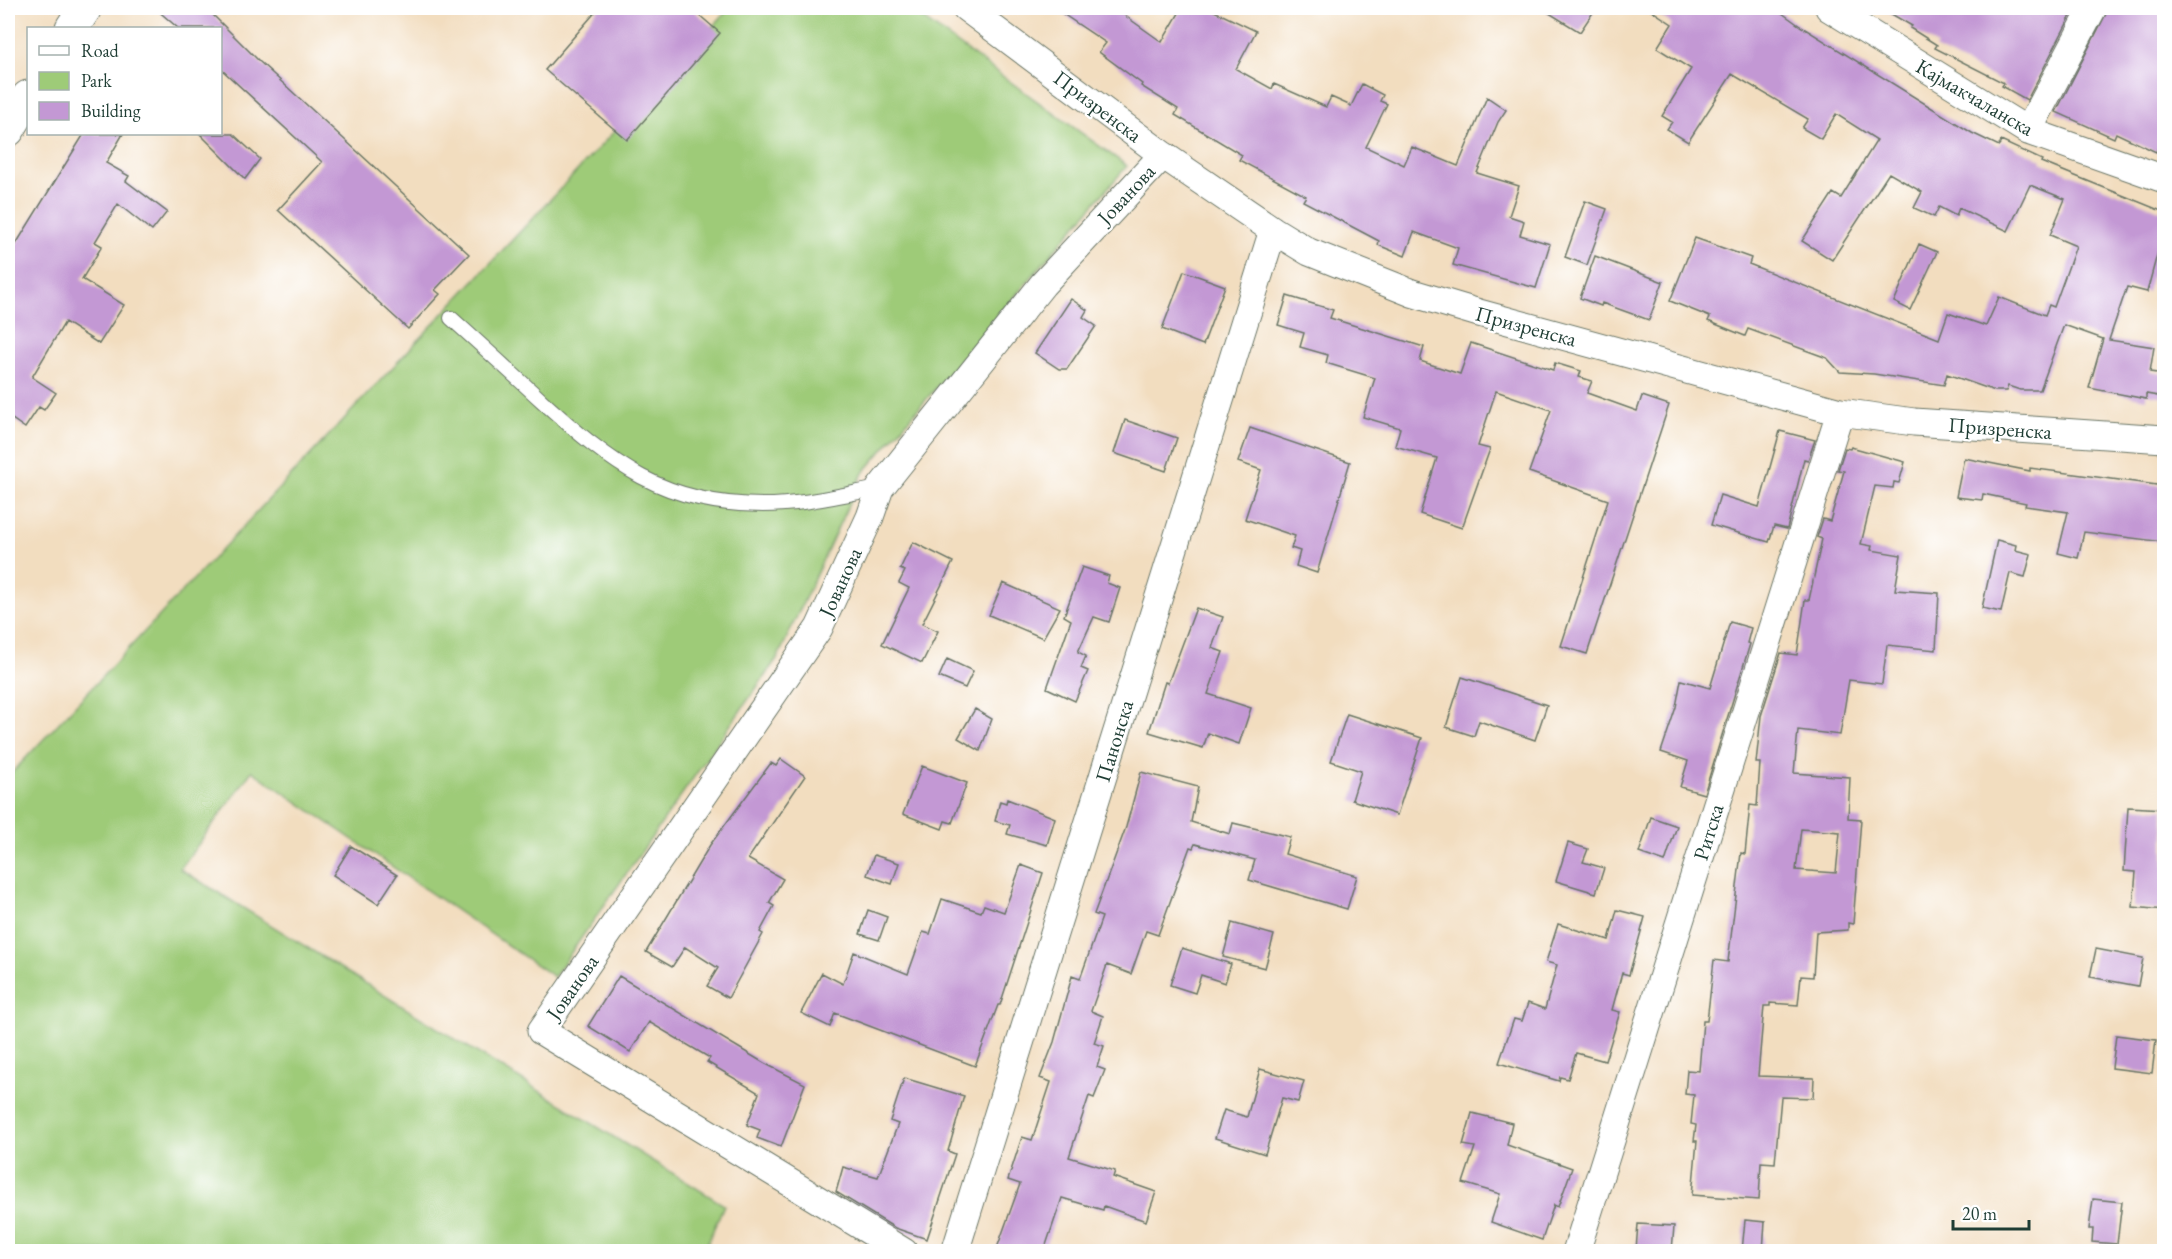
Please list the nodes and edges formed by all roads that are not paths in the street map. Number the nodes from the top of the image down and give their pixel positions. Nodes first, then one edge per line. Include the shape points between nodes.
1 (86, 8) edge
2 (966, 8) edge
3 (1829, 8) edge
4 (2093, 8) edge
5 (73, 27) edge
6 (27, 99) edge
7 (8, 130) edge
8 (2028, 130) junction
9 (1163, 154) junction
10 (2164, 179) edge
11 (1273, 230) junction
12 (451, 318) dead end
13 (1840, 412) junction
14 (2164, 440) edge
15 (880, 488) junction
16 (904, 1251) edge
17 (955, 1251) edge
18 (1576, 1251) edge

1 - 5 street
2 - 9 street, Призренска
3 - 8 street, Кајмакчаланска
4 - 8 street
6 - 7 street
8 - 10 street, Кајмакчаланска
9 - 11 street, Призренска
9 - 15 street, Јованова via 1043,284
11 - 13 street, Призренска via 1309,252 1412,293
11 - 17 street, Панонска
12 - 15 lane via 588,443 642,479 674,492 762,505 792,504
13 - 14 street, Призренска via 1914,422
13 - 18 street, Ритска
15 - 16 street, Јованова via 819,628 541,1031

